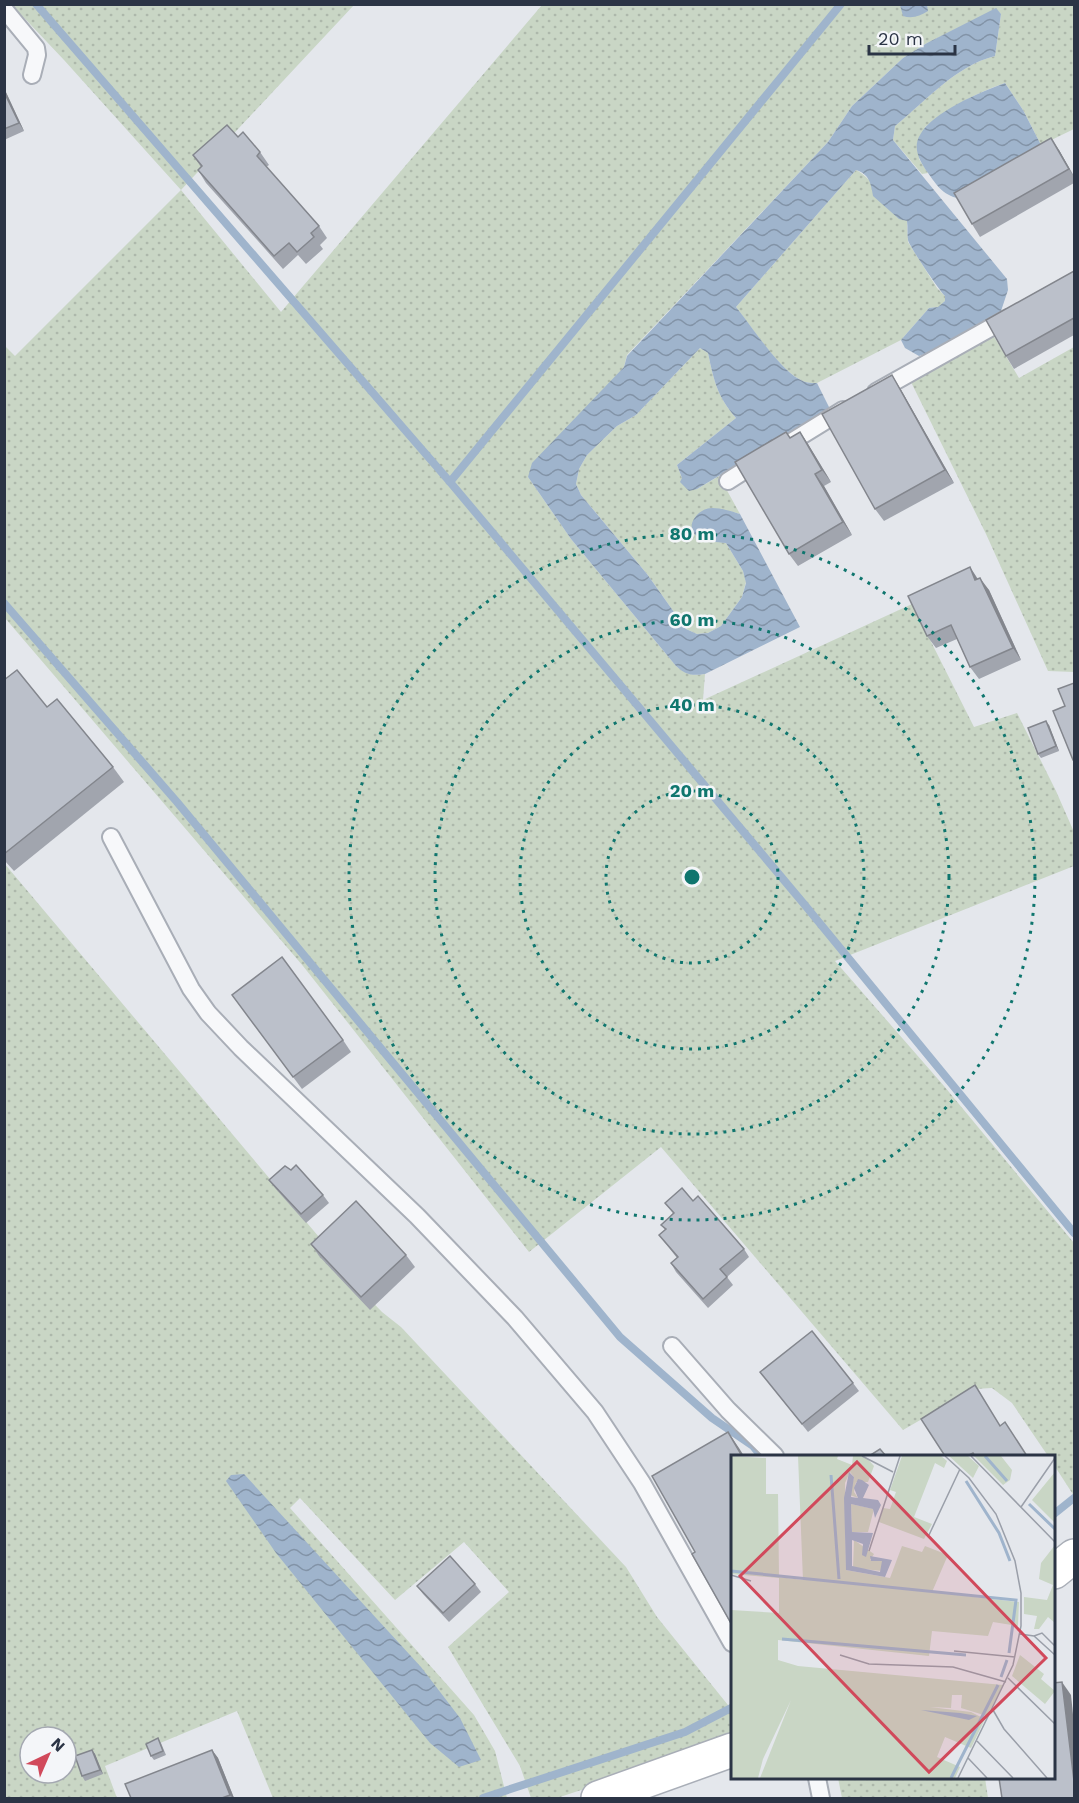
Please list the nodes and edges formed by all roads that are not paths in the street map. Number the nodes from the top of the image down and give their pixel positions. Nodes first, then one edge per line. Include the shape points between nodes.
1 (4, 9) edge
2 (32, 75) dead end
3 (1023, 310) edge
4 (728, 481) dead end
5 (111, 837) dead end
6 (672, 1346) dead end
7 (774, 1455) edge
8 (731, 1641) edge
9 (731, 1750) edge
10 (817, 1779) edge
11 (598, 1798) edge
12 (821, 1798) edge

1 - 2 lane via 36,48 38,55
3 - 4 lane via 827,419
5 - 8 lane via 191,989 208,1013 417,1216 514,1318 595,1412 642,1483
6 - 7 lane
9 - 11 street
10 - 12 lane

